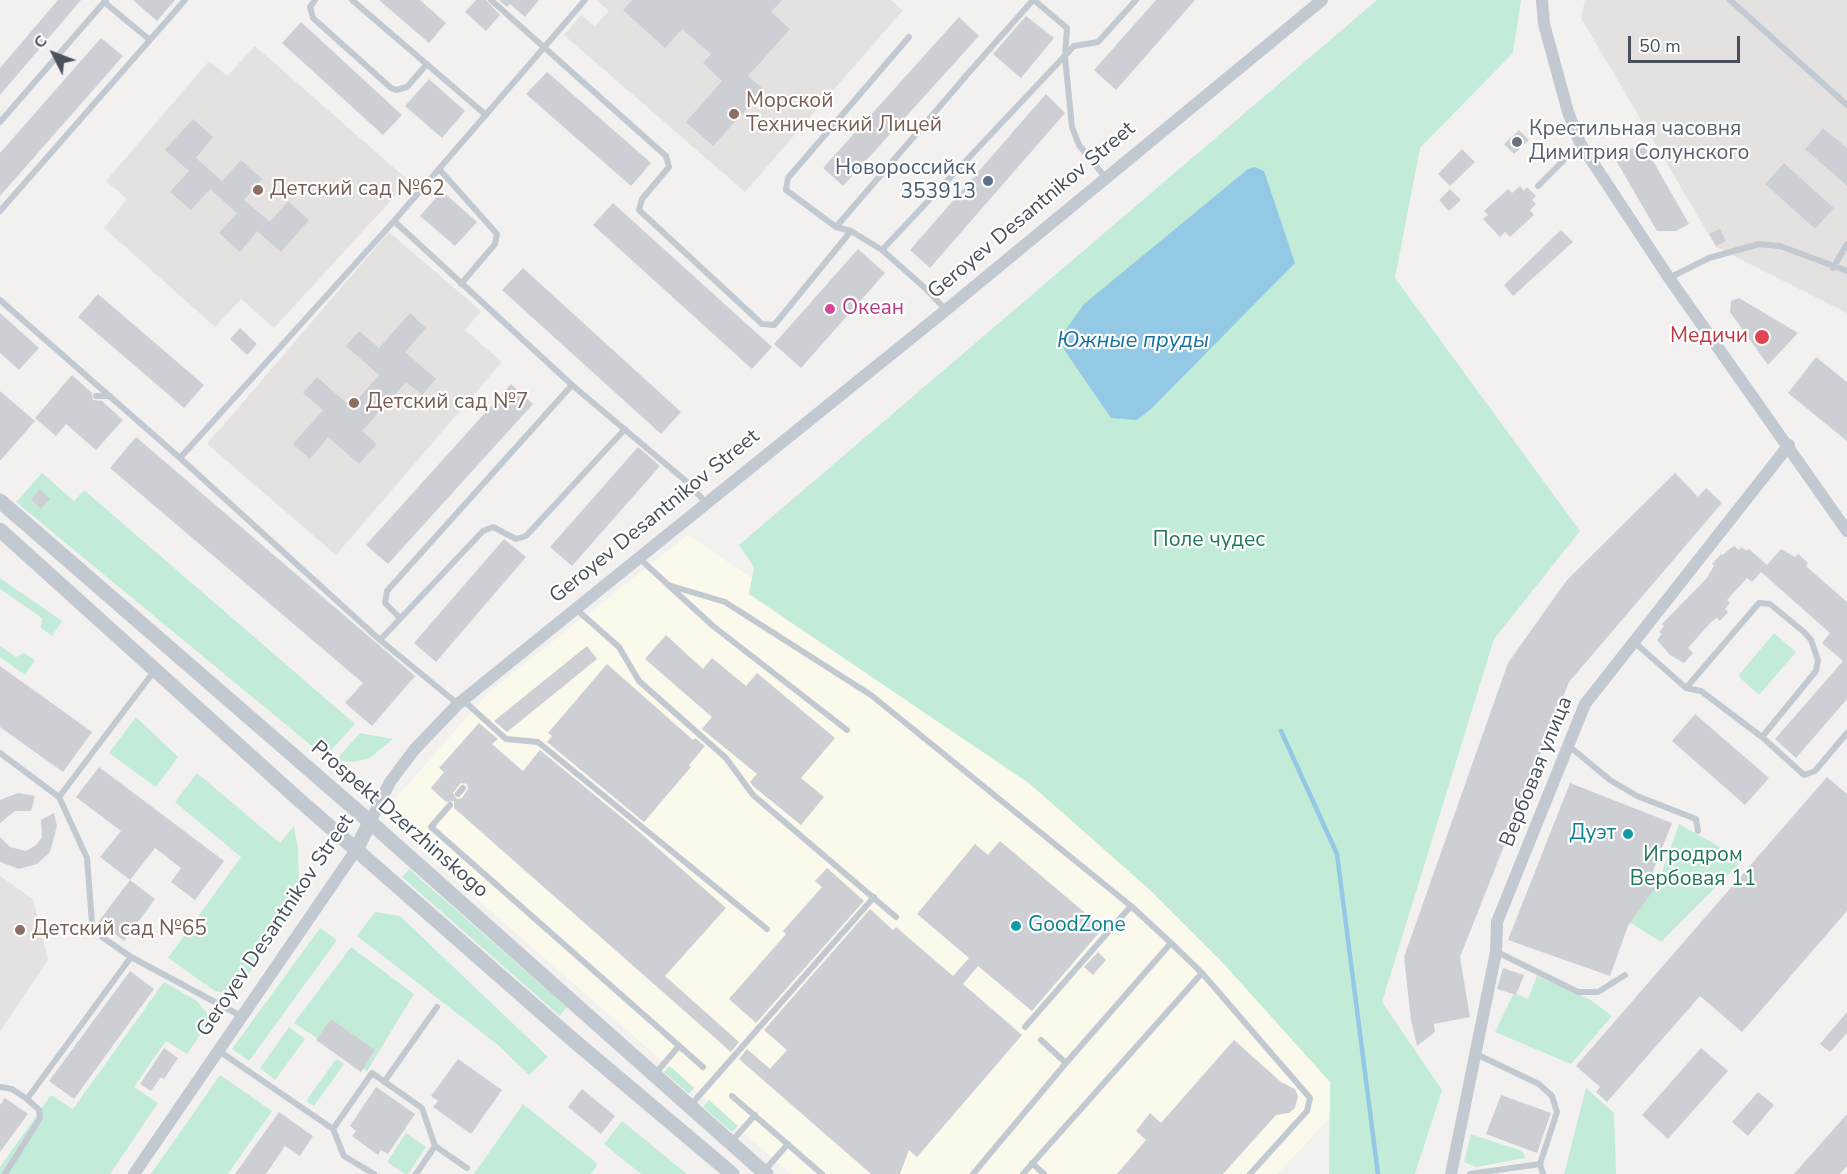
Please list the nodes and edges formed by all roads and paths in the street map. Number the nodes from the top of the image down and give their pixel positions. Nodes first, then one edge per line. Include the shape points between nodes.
1 (185, 0) edge
2 (315, 0) edge
3 (352, 0) edge
4 (491, 0) edge
5 (585, 0) edge
6 (1034, 0) edge
7 (1136, 0) edge
8 (1322, 0) edge
9 (1542, 0) edge
10 (1730, 0) edge
11 (105, 1) edge
12 (909, 37) dead end
13 (150, 40) junction
14 (544, 47) junction
15 (1065, 57) junction
16 (427, 64) junction
17 (966, 76) dead end
18 (956, 88) junction
19 (1847, 105) edge
20 (486, 115) junction
21 (0, 122) edge
22 (1580, 143) junction
23 (439, 169) junction
24 (1105, 177) junction
25 (1538, 186) dead end
26 (0, 211) edge
27 (394, 221) junction
28 (836, 227) junction
29 (851, 231) junction
30 (1847, 244) edge
31 (882, 250) junction
32 (1833, 268) junction
33 (1847, 271) edge
34 (1669, 278) junction
35 (461, 284) junction
36 (0, 300) edge
37 (946, 310) junction
38 (572, 385) junction
39 (96, 396) dead end
40 (110, 396) junction
41 (625, 429) junction
42 (1789, 445) junction
43 (180, 458) junction
44 (0, 501) edge
45 (706, 502) junction
46 (0, 530) edge
47 (1847, 531) edge
48 (638, 558) junction
49 (668, 585) junction
50 (575, 609) junction
51 (400, 618) junction
52 (380, 640) junction
53 (1633, 641) junction
54 (156, 669) junction
55 (1686, 688) junction
56 (461, 702) junction
57 (847, 730) dead end
58 (1847, 733) edge
59 (1762, 737) junction
60 (1568, 746) junction
61 (0, 753) edge
62 (59, 797) junction
63 (450, 805) dead end
64 (370, 822) junction
65 (1698, 831) dead end
66 (356, 850) junction
67 (874, 897) junction
68 (1131, 906) junction
69 (897, 917) dead end
70 (767, 929) dead end
71 (1171, 943) junction
72 (1496, 952) junction
73 (131, 957) junction
74 (1202, 973) junction
75 (1625, 975) dead end
76 (437, 1007) dead end
77 (242, 1017) junction
78 (1025, 1027) dead end
79 (1041, 1040) dead end
80 (679, 1046) junction
81 (218, 1051) junction
82 (1476, 1054) junction
83 (1066, 1063) junction
84 (703, 1067) dead end
85 (654, 1075) junction
86 (384, 1082) junction
87 (0, 1088) edge
88 (732, 1096) dead end
89 (27, 1099) junction
90 (690, 1106) junction
91 (755, 1115) junction
92 (333, 1129) junction
93 (731, 1142) junction
94 (788, 1144) junction
95 (435, 1146) junction
96 (1032, 1163) junction
97 (1540, 1164) junction
98 (467, 1168) dead end
99 (765, 1173) edge
100 (5, 1174) edge
101 (134, 1174) edge
102 (374, 1174) edge
103 (416, 1174) edge
104 (732, 1174) edge
105 (822, 1174) edge
106 (973, 1174) edge
107 (1023, 1174) edge
108 (1044, 1174) edge
109 (1250, 1174) edge
110 (1450, 1174) edge
111 (1470, 1174) edge
112 (1542, 1174) edge

1 - 13 lane
2 - 16 lane via 310,7 313,18 391,88 407,87
3 - 16 lane
4 - 14 lane
5 - 14 lane
6 - 15 lane via 1066,28
6 - 18 lane
7 - 15 lane via 1098,42 1074,46
8 - 24 street, Geroyev Desantnikov Street
9 - 22 street via 1544,24
10 - 19 lane
11 - 13 lane
11 - 21 lane
12 - 28 lane via 785,183 790,194
13 - 26 lane
14 - 20 lane
14 - 29 lane via 666,156 669,167 642,199 639,210 762,324 774,325
15 - 24 lane via 1072,127 1078,145
15 - 31 lane
16 - 20 lane
17 - 18 lane
18 - 28 lane
20 - 23 lane
22 - 25 lane
22 - 34 street
23 - 27 lane
23 - 35 lane via 497,234 495,244
24 - 37 street, Geroyev Desantnikov Street
27 - 35 lane
27 - 43 lane
28 - 29 lane
29 - 31 lane
30 - 32 lane
31 - 37 lane
32 - 33 lane
32 - 34 lane via 1780,246 1759,244 1709,258
34 - 42 street
35 - 38 lane
36 - 40 lane
37 - 45 street, Geroyev Desantnikov Street
38 - 41 lane
38 - 51 lane via 387,591 385,603
39 - 40 lane
40 - 43 lane
41 - 45 lane
41 - 51 lane via 526,536 516,539 493,527 483,531
42 - 47 street
42 - 53 street, Вербовая улица
43 - 52 lane
44 - 64 street, Prospekt Dzerzhinskogo
45 - 48 street, Geroyev Desantnikov Street
46 - 54 street
48 - 49 lane
48 - 50 street, Geroyev Desantnikov Street
49 - 57 lane via 713,626
49 - 68 lane via 725,602 871,694
50 - 56 street, Geroyev Desantnikov Street
50 - 67 lane via 619,647 639,681 726,758 753,795
51 - 52 lane
52 - 56 lane
53 - 55 lane
53 - 60 street, Вербовая улица via 1592,691
54 - 62 lane
54 - 66 street
55 - 59 lane via 1701,691
55 - 59 lane via 1754,606 1770,604 1808,635 1819,664
56 - 64 street, Geroyev Desantnikov Street via 414,750 390,782
56 - 70 lane via 506,739 538,742
58 - 59 lane via 1815,771 1804,775
60 - 65 lane via 1637,796 1696,819
60 - 72 street, Вербовая улица via 1497,922
61 - 62 lane
62 - 73 lane via 87,858 92,923 102,937
63 - 80 lane via 431,827
64 - 66 street, Geroyev Desantnikov Street
64 - 85 street, Prospekt Dzerzhinskogo
66 - 77 street, Geroyev Desantnikov Street
66 - 104 street
67 - 69 lane
67 - 90 lane
68 - 71 lane
68 - 78 lane
71 - 74 lane
71 - 83 lane
72 - 75 lane via 1578,992 1598,992
72 - 82 street, Вербовая улица
73 - 77 lane
73 - 89 lane
74 - 96 lane
74 - 109 lane via 1310,1098 1307,1112
76 - 86 lane
77 - 81 street, Geroyev Desantnikov Street
79 - 83 lane
80 - 84 lane
80 - 85 lane
81 - 92 lane
81 - 101 street, Geroyev Desantnikov Street
82 - 97 lane via 1539,1084 1552,1096 1557,1112
82 - 110 street, Вербовая улица
83 - 106 lane
85 - 90 street, Prospekt Dzerzhinskogo
86 - 92 lane via 372,1073
86 - 95 lane via 422,1108
87 - 89 lane via 12,1089
88 - 91 lane
89 - 100 lane via 39,1110 40,1118
90 - 93 street, Prospekt Dzerzhinskogo
91 - 93 lane
91 - 94 lane
92 - 102 lane via 344,1156
93 - 99 street, Prospekt Dzerzhinskogo
94 - 99 lane
94 - 105 lane
95 - 98 lane
95 - 103 lane
96 - 107 lane
96 - 108 lane
97 - 111 lane
97 - 112 lane

